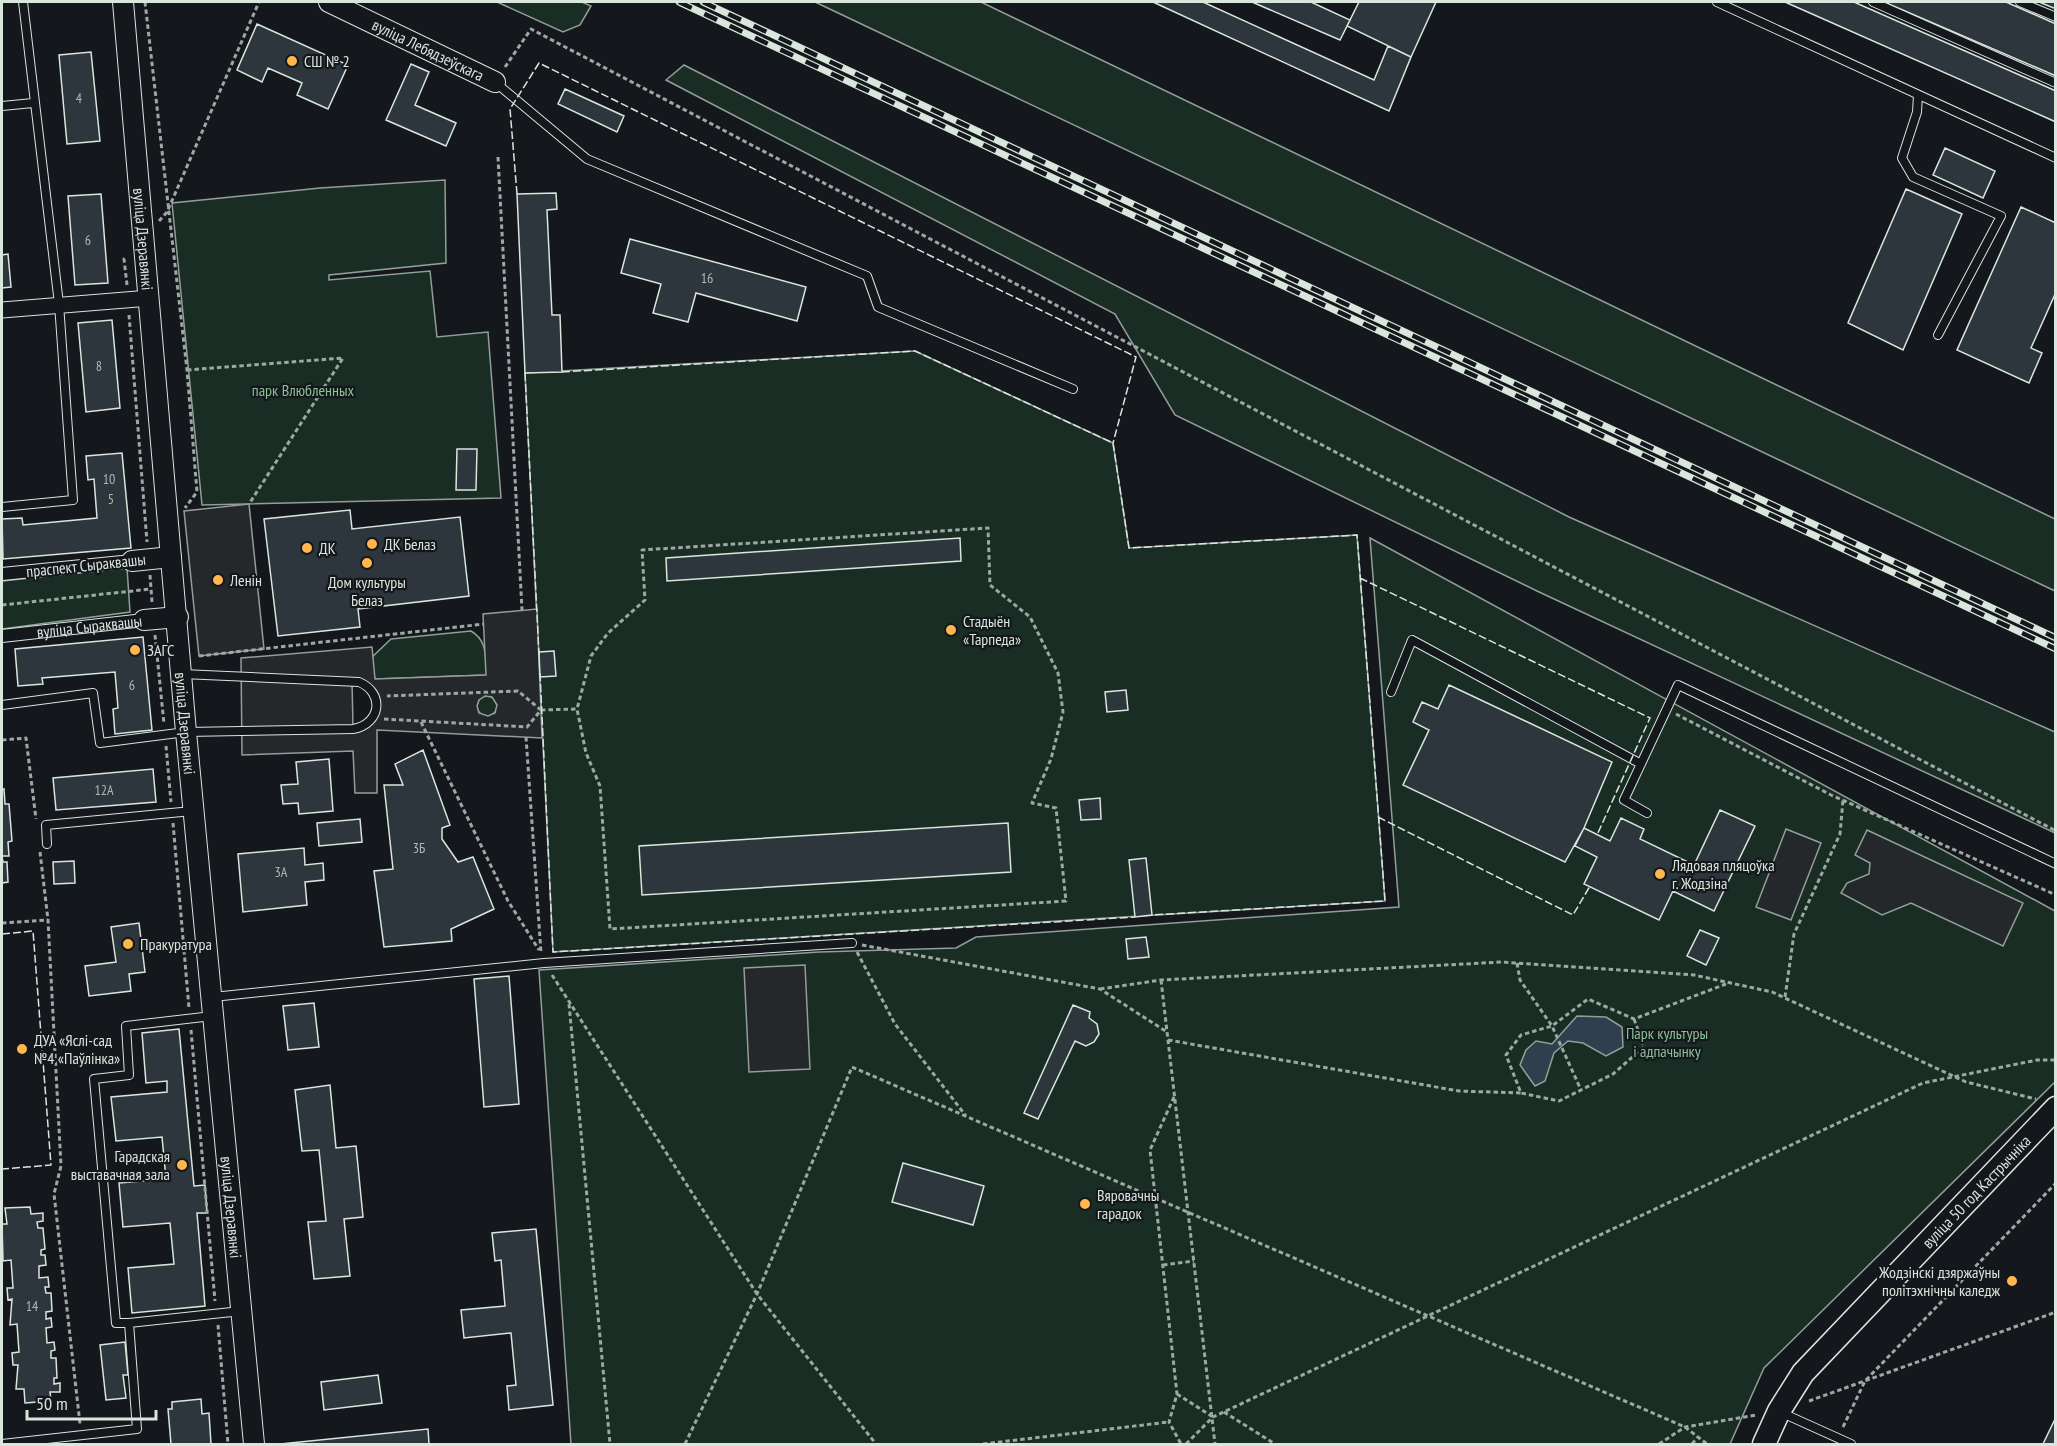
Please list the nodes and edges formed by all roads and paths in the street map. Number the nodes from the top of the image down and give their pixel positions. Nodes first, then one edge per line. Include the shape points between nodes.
1 (23, 2) edge
2 (123, 2) edge
3 (259, 2) edge
4 (329, 2) edge
5 (1717, 2) edge
6 (1873, 2) edge
7 (2020, 2) edge
8 (2055, 17) edge
9 (495, 82) junction
10 (2055, 83) edge
11 (1918, 95) junction
12 (33, 103) junction
13 (2, 106) edge
14 (498, 157) dead end
15 (2055, 158) edge
16 (167, 212) dead end
17 (150, 298) junction
18 (128, 299) junction
19 (59, 304) junction
20 (2, 310) edge
21 (1938, 335) dead end
22 (187, 370) dead end
23 (1073, 389) dead end
24 (249, 504) dead end
25 (2, 507) edge
26 (171, 556) junction
27 (140, 560) junction
28 (2, 574) edge
29 (174, 587) junction
30 (151, 589) junction
31 (2, 605) edge
32 (522, 610) dead end
33 (178, 617) junction
34 (149, 620) junction
35 (484, 624) dead end
36 (2, 636) edge
37 (199, 656) dead end
38 (182, 674) junction
39 (1391, 692) dead end
40 (376, 696) junction
41 (2, 705) edge
42 (1665, 708) junction
43 (578, 709) junction
44 (541, 710) junction
45 (373, 718) junction
46 (421, 721) junction
47 (186, 732) junction
48 (165, 735) junction
49 (526, 737) dead end
50 (2, 740) edge
51 (1641, 764) junction
52 (1843, 800) junction
53 (194, 810) junction
54 (172, 813) junction
55 (1647, 813) dead end
56 (37, 829) dead end
57 (2055, 831) edge
58 (39, 841) dead end
59 (47, 844) dead end
60 (2055, 864) edge
61 (2055, 896) edge
62 (48, 920) junction
63 (2, 923) edge
64 (852, 943) junction
65 (540, 951) junction
66 (544, 963) junction
67 (1517, 963) junction
68 (1161, 980) junction
69 (1728, 983) junction
70 (1100, 989) junction
71 (1784, 998) junction
72 (569, 1002) junction
73 (212, 1006) junction
74 (190, 1018) junction
75 (1634, 1019) junction
76 (1552, 1026) junction
77 (1167, 1032) junction
78 (1168, 1040) junction
79 (2055, 1060) edge
80 (1955, 1076) junction
81 (1581, 1090) junction
82 (1521, 1093) junction
83 (1174, 1095) junction
84 (2050, 1105) edge
85 (968, 1118) junction
86 (2055, 1183) edge
87 (1156, 1200) junction
88 (1188, 1211) junction
89 (1194, 1261) junction
90 (1163, 1265) junction
91 (757, 1294) junction
92 (241, 1311) junction
93 (2055, 1312) edge
94 (217, 1314) junction
95 (1426, 1317) junction
96 (129, 1323) junction
97 (1864, 1381) junction
98 (1177, 1394) junction
99 (1779, 1411) junction
100 (1224, 1412) junction
101 (1213, 1417) junction
102 (1169, 1422) junction
103 (1685, 1427) junction
104 (81, 1435) junction
105 (1698, 1437) junction
106 (1838, 1438) junction
107 (2, 1444) edge
108 (228, 1444) edge
109 (254, 1444) edge
110 (610, 1444) edge
111 (685, 1444) edge
112 (876, 1444) edge
113 (983, 1444) edge
114 (1183, 1444) edge
115 (1215, 1444) edge
116 (1275, 1444) edge
117 (1659, 1444) edge
118 (1692, 1444) edge
119 (1707, 1444) edge
120 (1764, 1444) edge
121 (1851, 1444) edge

1 - 12 lane
2 - 17 street, вуліца Дзеравянкі
3 - 16 path
4 - 9 street, вуліца Лебядзеўскага
5 - 11 lane
6 - 10 lane
7 - 8 lane
9 - 23 lane via 586,159 867,276 878,308
9 - 57 path via 531,29
11 - 15 lane
11 - 21 lane via 1917,112 1902,158 1913,177 2001,216
12 - 13 lane
12 - 19 lane
14 - 32 path
17 - 18 street
17 - 26 street, вуліца Дзеравянкі
18 - 19 street
18 - 27 path
19 - 20 street
19 - 25 lane via 73,500
22 - 24 path via 343,358
26 - 27 street, праспект Сыраквашы
26 - 29 street, вуліца Дзеравянкі
27 - 28 street, праспект Сыраквашы
27 - 30 path
29 - 30 path
29 - 33 street, вуліца Дзеравянкі
30 - 31 path
30 - 34 path
33 - 34 street, вуліца Сыраквашы
33 - 38 street, вуліца Дзеравянкі
34 - 36 street, вуліца Сыраквашы
34 - 48 path
35 - 37 path
38 - 40 lane via 359,682
38 - 47 street, вуліца Дзеравянкі
39 - 51 lane via 1412,640
40 - 44 path via 518,691
40 - 45 lane
41 - 48 lane via 93,693 100,743
42 - 51 lane
42 - 52 path
42 - 60 lane via 1678,685
43 - 43 path via 586,753 600,786 610,929 1066,901 1056,808 1032,802 1051,759 1063,712 1058,673 1030,617 990,585 988,528 642,549 645,600 608,633 591,656
43 - 44 path
44 - 46 path via 527,727
45 - 46 path
45 - 47 lane via 353,729
46 - 65 path via 508,901
47 - 48 lane
47 - 53 street, вуліца Дзеравянкі
48 - 54 path
49 - 65 path
50 - 56 path via 27,738
51 - 55 lane via 1624,800
52 - 61 path
52 - 71 path via 1840,834 1794,934
53 - 54 lane
53 - 73 street, вуліца Дзеравянкі
54 - 59 lane via 46,825
54 - 74 path
58 - 62 path
62 - 63 path
62 - 104 path via 61,1166 54,1194
64 - 66 lane
64 - 70 path
64 - 85 path via 895,1024
65 - 66 path
66 - 72 path
66 - 73 lane
67 - 68 path
67 - 69 path via 1694,975
67 - 76 path via 1520,980
68 - 70 path
68 - 77 path
69 - 71 path
69 - 75 path
70 - 77 path
71 - 80 path
72 - 91 path
72 - 110 path
73 - 74 lane
73 - 92 street, вуліца Дзеравянкі
74 - 94 path
74 - 96 lane via 126,1026 129,1075 94,1079 116,1323
75 - 76 path via 1588,999
75 - 81 path via 1644,1047 1613,1074
76 - 81 path
76 - 82 path via 1521,1035 1506,1054
77 - 78 path
78 - 82 path via 1459,1091
78 - 83 path
79 - 80 path
80 - 84 path
80 - 95 path via 1923,1083
81 - 82 path via 1559,1101
83 - 87 path via 1150,1150
83 - 88 path
84 - 99 main road, вуліца 50 год Кастрычніка via 1803,1373
85 - 87 path
85 - 91 path via 852,1067
86 - 97 path
87 - 88 path
87 - 90 path
88 - 89 path
88 - 95 path
89 - 90 path
89 - 101 path
90 - 98 path
91 - 111 path
91 - 112 path
92 - 94 lane
92 - 109 street, вуліца Дзеравянкі
93 - 97 path
94 - 96 lane
94 - 108 path
95 - 100 path
95 - 103 path
96 - 104 lane via 138,1429
97 - 99 path
97 - 106 path
98 - 101 path
98 - 102 path
99 - 103 path
99 - 106 lane
99 - 120 main road, вуліца 50 год Кастрычніка
100 - 101 path
100 - 116 path
101 - 114 path
101 - 115 path
102 - 113 path
102 - 114 path
103 - 105 path
103 - 117 path
104 - 107 lane
105 - 118 path
105 - 119 path
106 - 121 lane

